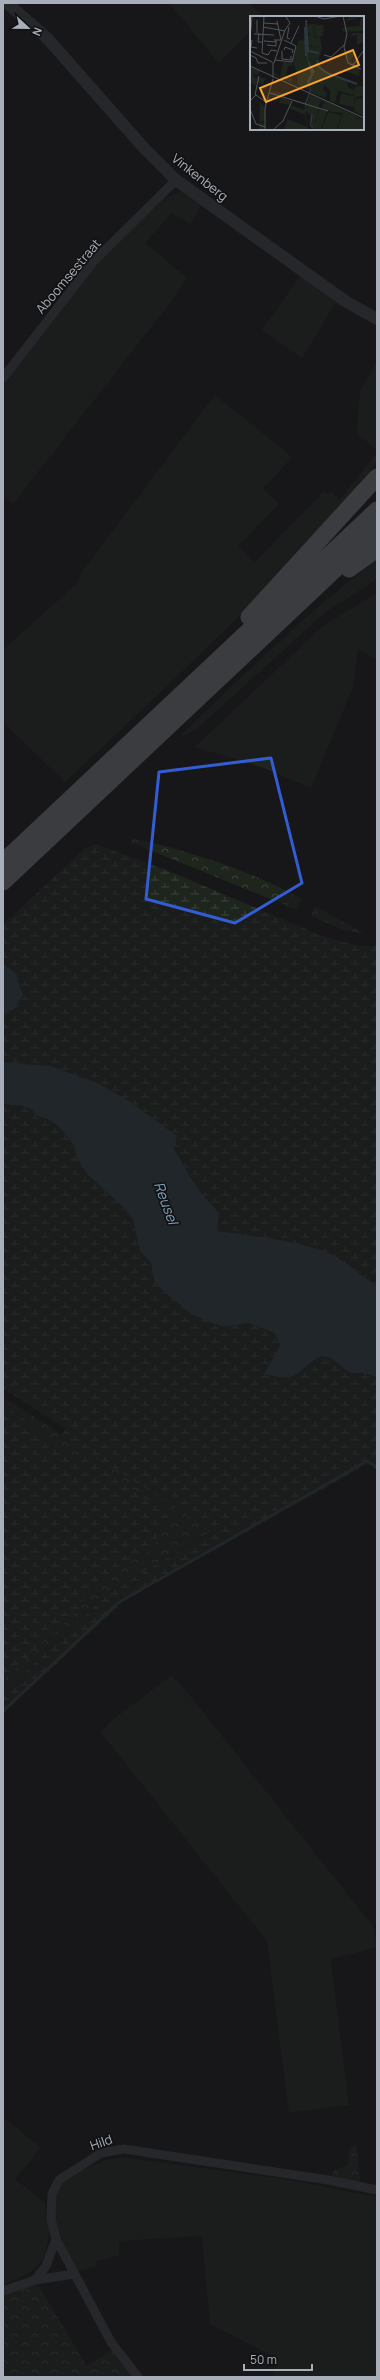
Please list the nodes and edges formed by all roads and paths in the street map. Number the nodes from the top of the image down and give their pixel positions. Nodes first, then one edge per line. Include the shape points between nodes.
1 (14, 5) edge
2 (176, 180) junction
3 (377, 319) edge
4 (3, 378) edge
5 (377, 477) edge
6 (377, 510) edge
7 (377, 530) edge
8 (377, 549) edge
9 (293, 609) junction
10 (180, 695) junction
11 (3, 862) edge
12 (3, 882) edge
13 (377, 2190) edge
14 (56, 2239) junction
15 (74, 2274) junction
16 (35, 2280) junction
17 (3, 2291) edge
18 (138, 2377) edge

1 - 2 street, Vinkenberg
2 - 3 street, Vinkenberg via 345,301
2 - 4 street, Aboomsestraat via 94,261
5 - 10 highway
6 - 10 highway
7 - 9 highway
8 - 9 highway
9 - 12 highway
10 - 11 highway
13 - 14 street, Hild via 135,2149 113,2150 101,2153 59,2180 52,2194 51,2207
14 - 15 street, Hild
14 - 16 street via 46,2266
15 - 16 street
15 - 18 street, Hild via 111,2342
16 - 17 street

